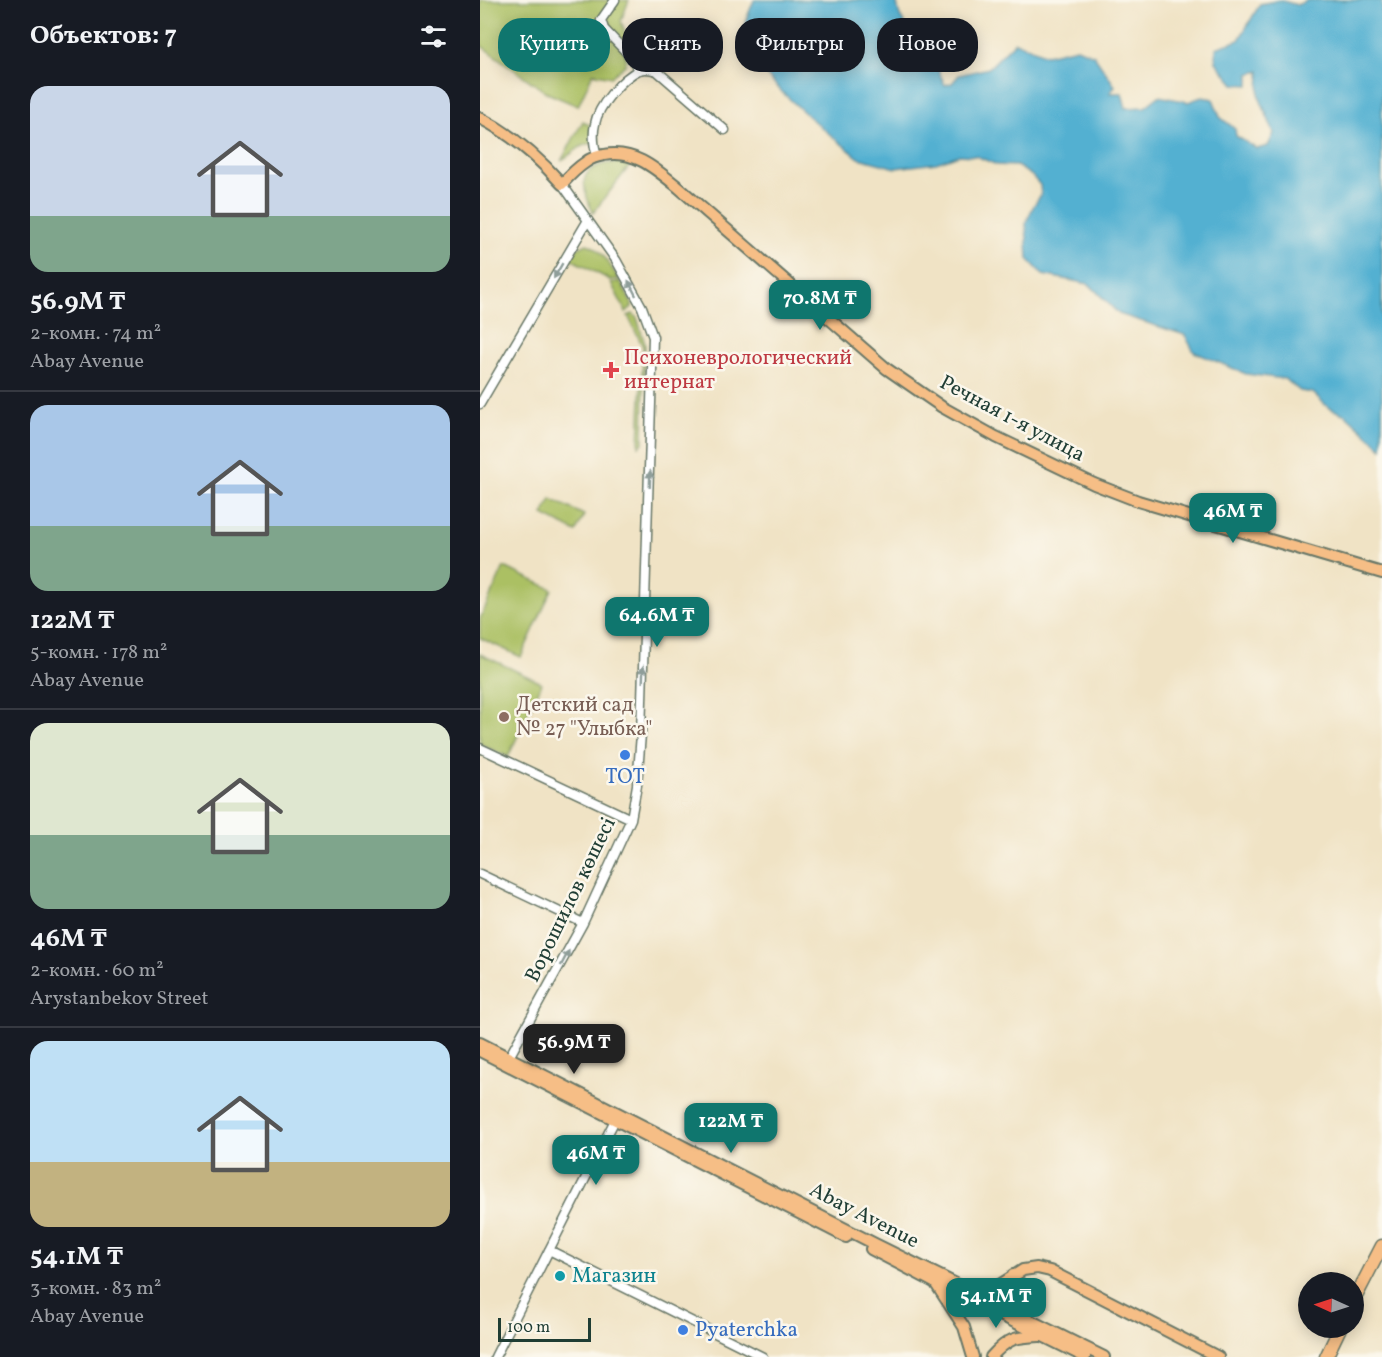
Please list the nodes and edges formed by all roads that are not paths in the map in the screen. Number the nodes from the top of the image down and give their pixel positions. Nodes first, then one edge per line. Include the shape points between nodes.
1 (615, 0) edge
2 (622, 48) edge
3 (638, 72) edge
4 (658, 72) edge
5 (480, 118) edge
6 (724, 130) dead end
7 (597, 156) junction
8 (562, 184) junction
9 (588, 220) junction
10 (480, 404) edge
11 (1382, 573) edge
12 (480, 747) edge
13 (632, 819) junction
14 (480, 874) edge
15 (583, 923) junction
16 (480, 1043) edge
17 (480, 1051) edge
18 (507, 1061) junction
19 (617, 1116) junction
20 (1382, 1246) edge
21 (549, 1250) junction
22 (1013, 1275) junction
23 (1364, 1281) edge
24 (936, 1283) junction
25 (976, 1293) junction
26 (1012, 1311) junction
27 (1042, 1336) junction
28 (1335, 1338) edge
29 (495, 1357) edge
30 (763, 1357) edge
31 (973, 1357) edge
32 (991, 1357) edge
33 (1085, 1357) edge
34 (1104, 1357) edge
35 (1218, 1357) edge
36 (1326, 1357) edge

1 - 2 street via 601,20 604,29
3 - 7 street via 613,92 595,121
4 - 6 street
5 - 8 main road via 527,150
7 - 8 main road
7 - 11 main road, Речная 1-я улица via 626,155 653,167 887,369 942,407 996,437 1138,501
8 - 9 street, Ворошилов көшесі
9 -> 10 street
13 -> 9 street, Ворошилов көшесі via 642,721 653,337 629,282
12 - 13 street
13 - 15 street, Ворошилов көшесі
14 - 15 street
18 -> 15 street, Ворошилов көшесі
16 - 18 main road, Abay Avenue
17 - 18 main road, Abay Avenue
18 - 19 main road, Abay Avenue
19 - 21 street
19 - 24 main road, Abay Avenue
19 - 25 main road, Abay Avenue
20 - 23 highway
21 - 29 street
21 - 30 street
22 - 25 main road via 995,1288
22 - 26 main road via 1007,1294
22 - 35 main road via 1037,1268 1050,1271
24 - 27 main road, Abay Avenue
24 - 31 main road via 964,1327
25 - 26 main road, Abay Avenue
26 - 34 main road, Abay Avenue
27 - 32 main road via 1020,1337 1002,1345
27 - 33 main road, Abay Avenue
28 - 36 highway

